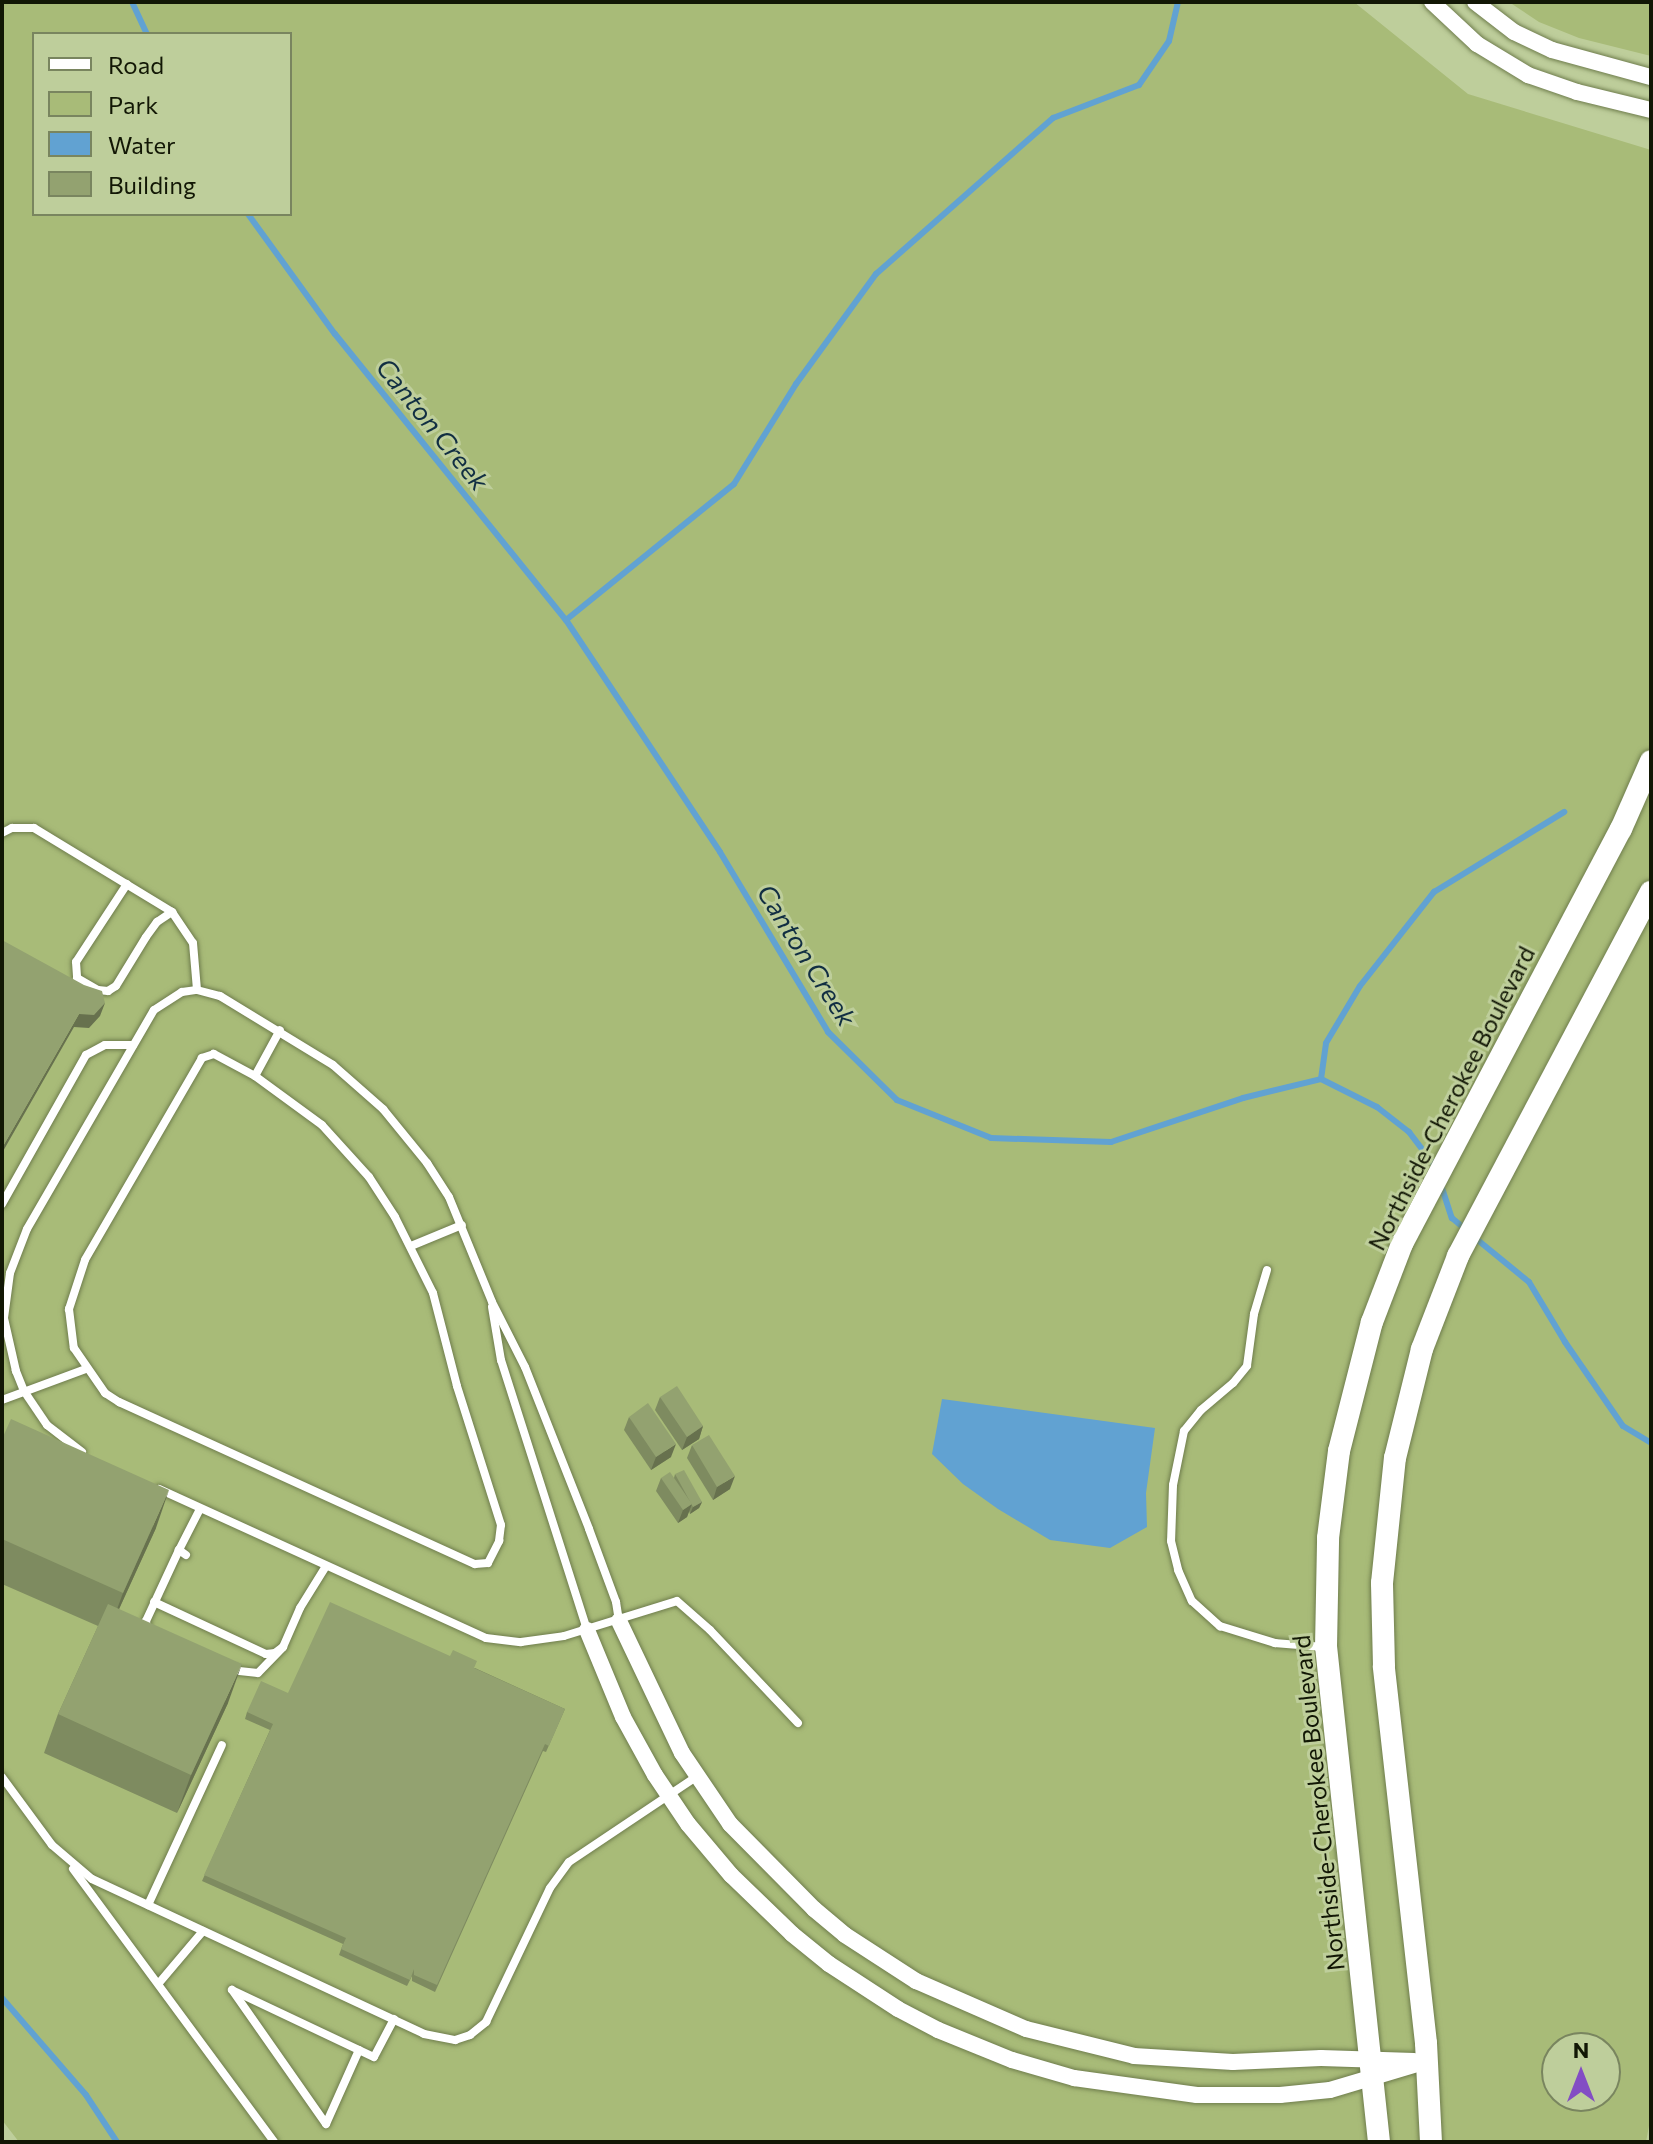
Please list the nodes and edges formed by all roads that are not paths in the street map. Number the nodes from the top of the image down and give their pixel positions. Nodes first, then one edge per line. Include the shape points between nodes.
1 (1432, 2) edge
2 (1475, 2) edge
3 (1651, 77) edge
4 (1651, 110) edge
5 (1651, 761) edge
6 (2, 833) edge
7 (127, 884) junction
8 (1651, 892) edge
9 (172, 912) junction
10 (197, 990) junction
11 (280, 1030) junction
12 (133, 1045) junction
13 (255, 1076) junction
14 (2, 1204) edge
15 (462, 1225) junction
16 (411, 1246) junction
17 (1267, 1270) dead end
18 (4, 1282) edge
19 (492, 1302) junction
20 (3, 1318) edge
21 (86, 1369) junction
22 (24, 1391) junction
23 (2, 1400) edge
24 (97, 1461) edge
25 (149, 1485) edge
26 (200, 1509) junction
27 (326, 1566) junction
28 (154, 1602) junction
29 (619, 1621) junction
30 (587, 1630) junction
31 (159, 1638) edge
32 (283, 1647) junction
33 (1326, 1647) junction
34 (221, 1666) edge
35 (798, 1723) dead end
36 (222, 1745) dead end
37 (2, 1777) edge
38 (696, 1777) junction
39 (668, 1795) junction
40 (65, 1858) junction
41 (148, 1905) junction
42 (203, 1931) junction
43 (159, 1983) junction
44 (394, 2019) junction
45 (359, 2050) junction
46 (1427, 2061) junction
47 (1372, 2069) junction
48 (274, 2142) edge
49 (1379, 2142) edge
50 (1431, 2142) edge

1 - 4 street via 1477,44 1528,75
2 - 3 street via 1514,32 1552,50
5 - 33 street, Northside-Cherokee Boulevard via 1621,829 1420,1204 1372,1322 1332,1495
6 - 7 lane via 34,828
7 - 9 lane
7 - 9 lane via 76,962 77,978 98,990 116,986 151,929
8 - 46 street via 1458,1256 1422,1349 1395,1458 1382,1624
9 - 10 lane via 193,943
10 - 11 lane via 220,996
10 - 12 lane via 167,999 154,1010
11 - 13 lane
11 - 15 lane via 333,1065 383,1109 427,1163
12 - 14 lane via 105,1045 86,1055
12 - 18 lane via 27,1229
13 - 16 lane via 342,1146 369,1177
13 - 21 lane via 205,1054 145,1153 72,1291 69,1328
15 - 16 lane
15 - 19 lane
16 - 21 lane via 433,1293 501,1525 488,1563 475,1564 119,1402
17 - 33 lane via 1247,1366 1184,1431 1173,1485 1171,1541 1192,1601 1220,1626 1275,1643
18 - 20 lane
19 - 29 lane via 525,1367 595,1543
19 - 30 lane via 501,1360
20 - 22 lane
21 - 22 lane
22 - 23 lane
22 - 24 lane via 47,1425
25 - 26 lane
26 - 27 lane
26 - 28 lane
27 - 30 lane via 486,1638 536,1641
27 - 32 lane
28 - 31 lane via 146,1628
28 - 32 lane via 266,1654
29 - 30 lane
29 - 35 lane via 677,1601
29 - 38 street via 659,1712
30 - 39 street via 623,1717
32 - 34 lane via 258,1673
33 - 47 street, Northside-Cherokee Boulevard
36 - 41 lane
37 - 40 lane
38 - 39 lane
38 - 47 street via 758,1856 845,1935 916,1981 990,2016 1059,2040 1165,2059
39 - 44 lane via 585,1848 563,1869 495,2007 477,2030 463,2039 446,2040
39 - 47 street via 731,1875 792,1934 898,2009 981,2048 1074,2078 1182,2094 1330,2090
40 - 41 lane via 92,1879
40 - 43 lane
41 - 42 lane
42 - 43 lane
42 - 44 lane
43 - 48 lane
44 - 45 lane via 374,2057
45 - 45 lane via 302,2024 232,1990 326,2124
46 - 47 street
46 - 50 street
47 - 49 street, Northside-Cherokee Boulevard

